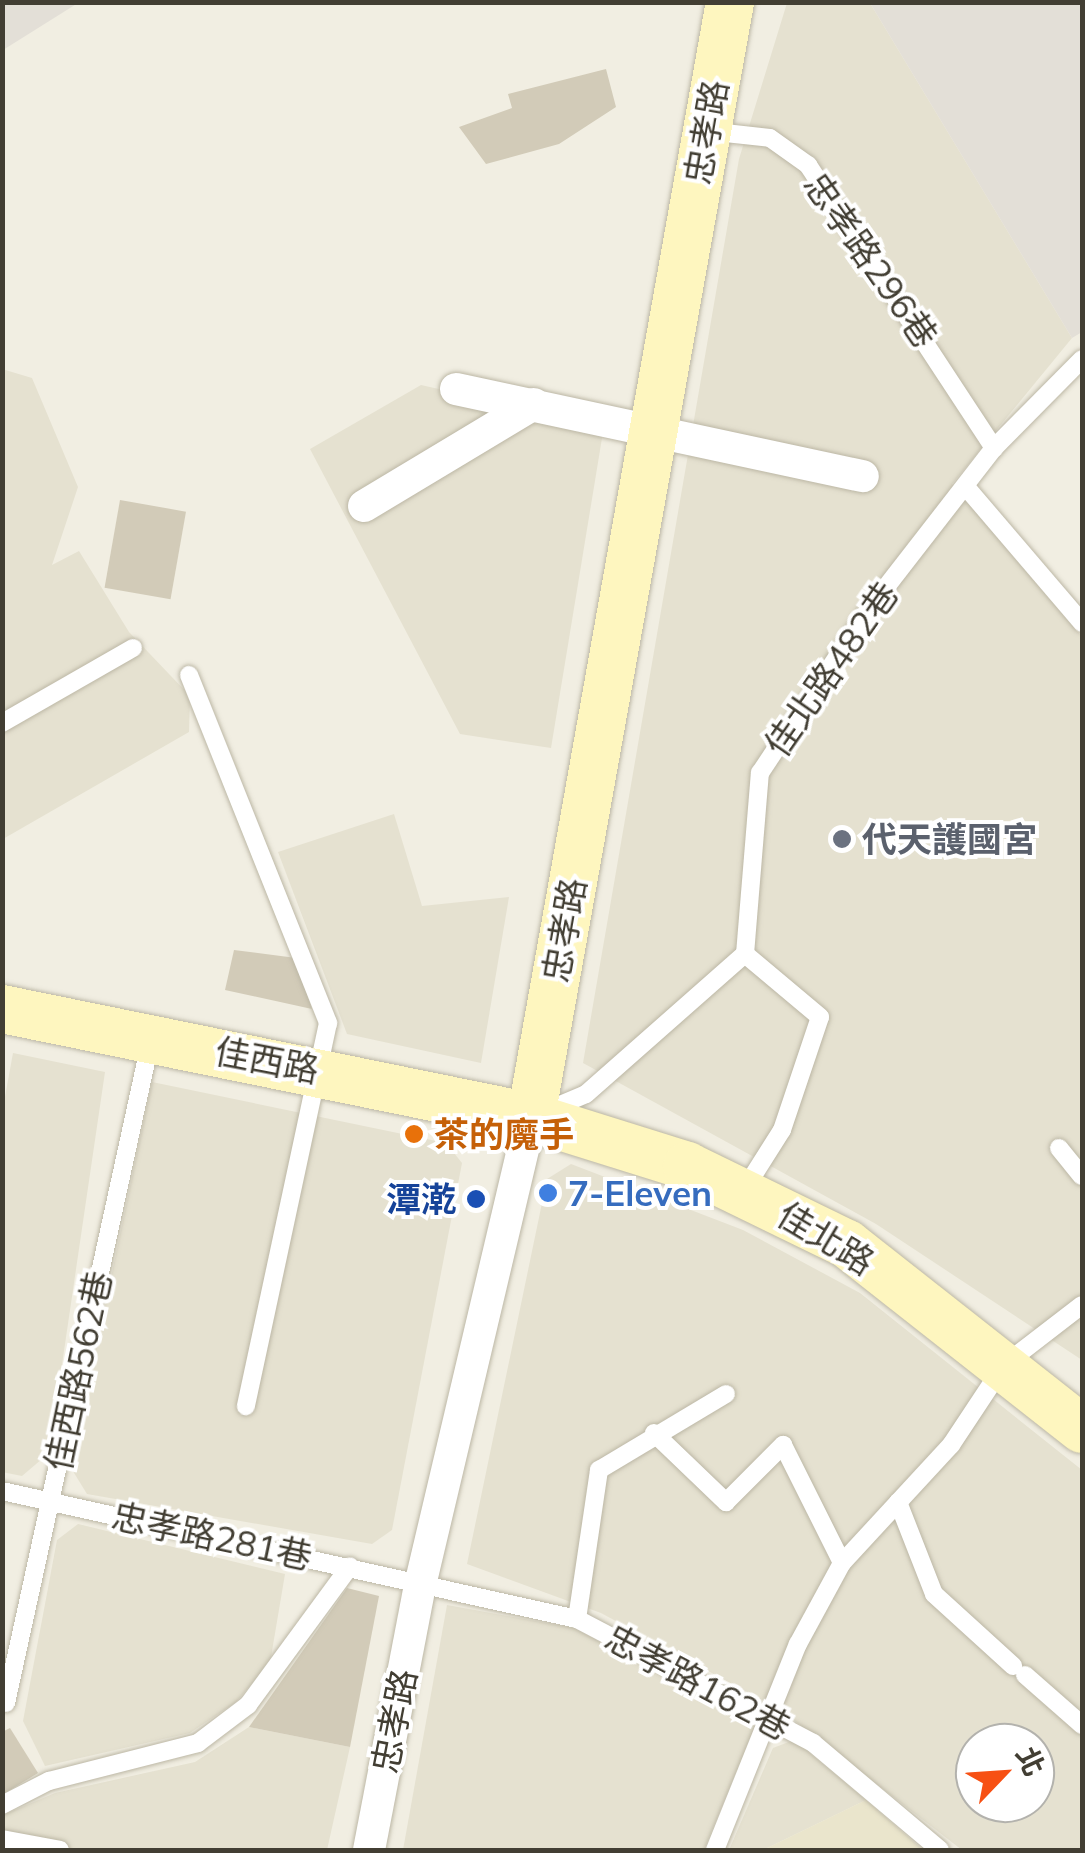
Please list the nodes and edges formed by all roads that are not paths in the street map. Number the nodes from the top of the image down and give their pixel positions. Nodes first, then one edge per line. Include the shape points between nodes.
1 (730, 2) edge
2 (706, 131) junction
3 (1082, 359) edge
4 (456, 389) dead end
5 (534, 404) junction
6 (653, 428) junction
7 (994, 448) junction
8 (863, 476) dead end
9 (966, 487) junction
10 (364, 506) dead end
11 (1082, 623) edge
12 (133, 648) dead end
13 (189, 675) dead end
14 (2, 722) edge
15 (746, 954) junction
16 (2, 1009) edge
17 (151, 1039) junction
18 (316, 1069) junction
19 (531, 1118) junction
20 (1058, 1148) dead end
21 (1082, 1176) edge
22 (744, 1190) junction
23 (1082, 1305) edge
24 (1004, 1365) junction
25 (726, 1394) dead end
26 (246, 1406) dead end
27 (1082, 1429) edge
28 (654, 1433) junction
29 (2, 1491) edge
30 (50, 1501) junction
31 (898, 1502) junction
32 (842, 1563) junction
33 (350, 1566) junction
34 (421, 1581) junction
35 (577, 1619) junction
36 (6, 1703) dead end
37 (768, 1716) junction
38 (1082, 1725) edge
39 (2, 1805) edge
40 (2, 1838) edge
41 (60, 1850) edge
42 (369, 1850) edge
43 (715, 1850) edge
44 (940, 1850) edge

1 - 2 street, 忠孝路
2 - 6 street, 忠孝路
2 - 7 lane, 忠孝路296巷 via 770,138 808,165
3 - 7 lane, 佳北路482巷
4 - 5 street
5 - 6 street
5 - 10 street
6 - 8 street
6 - 19 street, 忠孝路
7 - 9 lane, 佳北路482巷
9 - 11 lane
9 - 15 lane, 佳北路482巷 via 869,609 760,772
12 - 14 lane
13 - 18 lane via 328,1023
15 - 19 lane via 586,1094
15 - 22 lane via 820,1017 782,1130
16 - 17 street, 佳西路
17 - 18 street, 佳西路
17 - 30 lane, 佳西路562巷
18 - 19 street, 佳西路
18 - 26 lane
19 - 22 street, 佳北路
19 - 34 street, 忠孝路
20 - 21 lane
22 - 24 street, 佳北路 via 847,1244
23 - 24 lane
24 - 27 street, 佳北路
24 - 31 lane via 951,1445
25 - 28 lane
28 - 32 lane via 726,1502 782,1445
28 - 35 lane via 599,1470
29 - 30 lane, 忠孝路281巷
30 - 33 lane, 忠孝路281巷
30 - 36 lane, 佳西路562巷
31 - 32 lane
31 - 38 lane via 934,1594
32 - 37 lane
33 - 34 lane, 忠孝路281巷
33 - 39 lane via 248,1705 198,1743 49,1781
34 - 35 lane, 忠孝路162巷
34 - 42 street, 忠孝路
35 - 37 lane, 忠孝路162巷
37 - 43 lane
37 - 44 lane, 忠孝路162巷
40 - 41 lane

